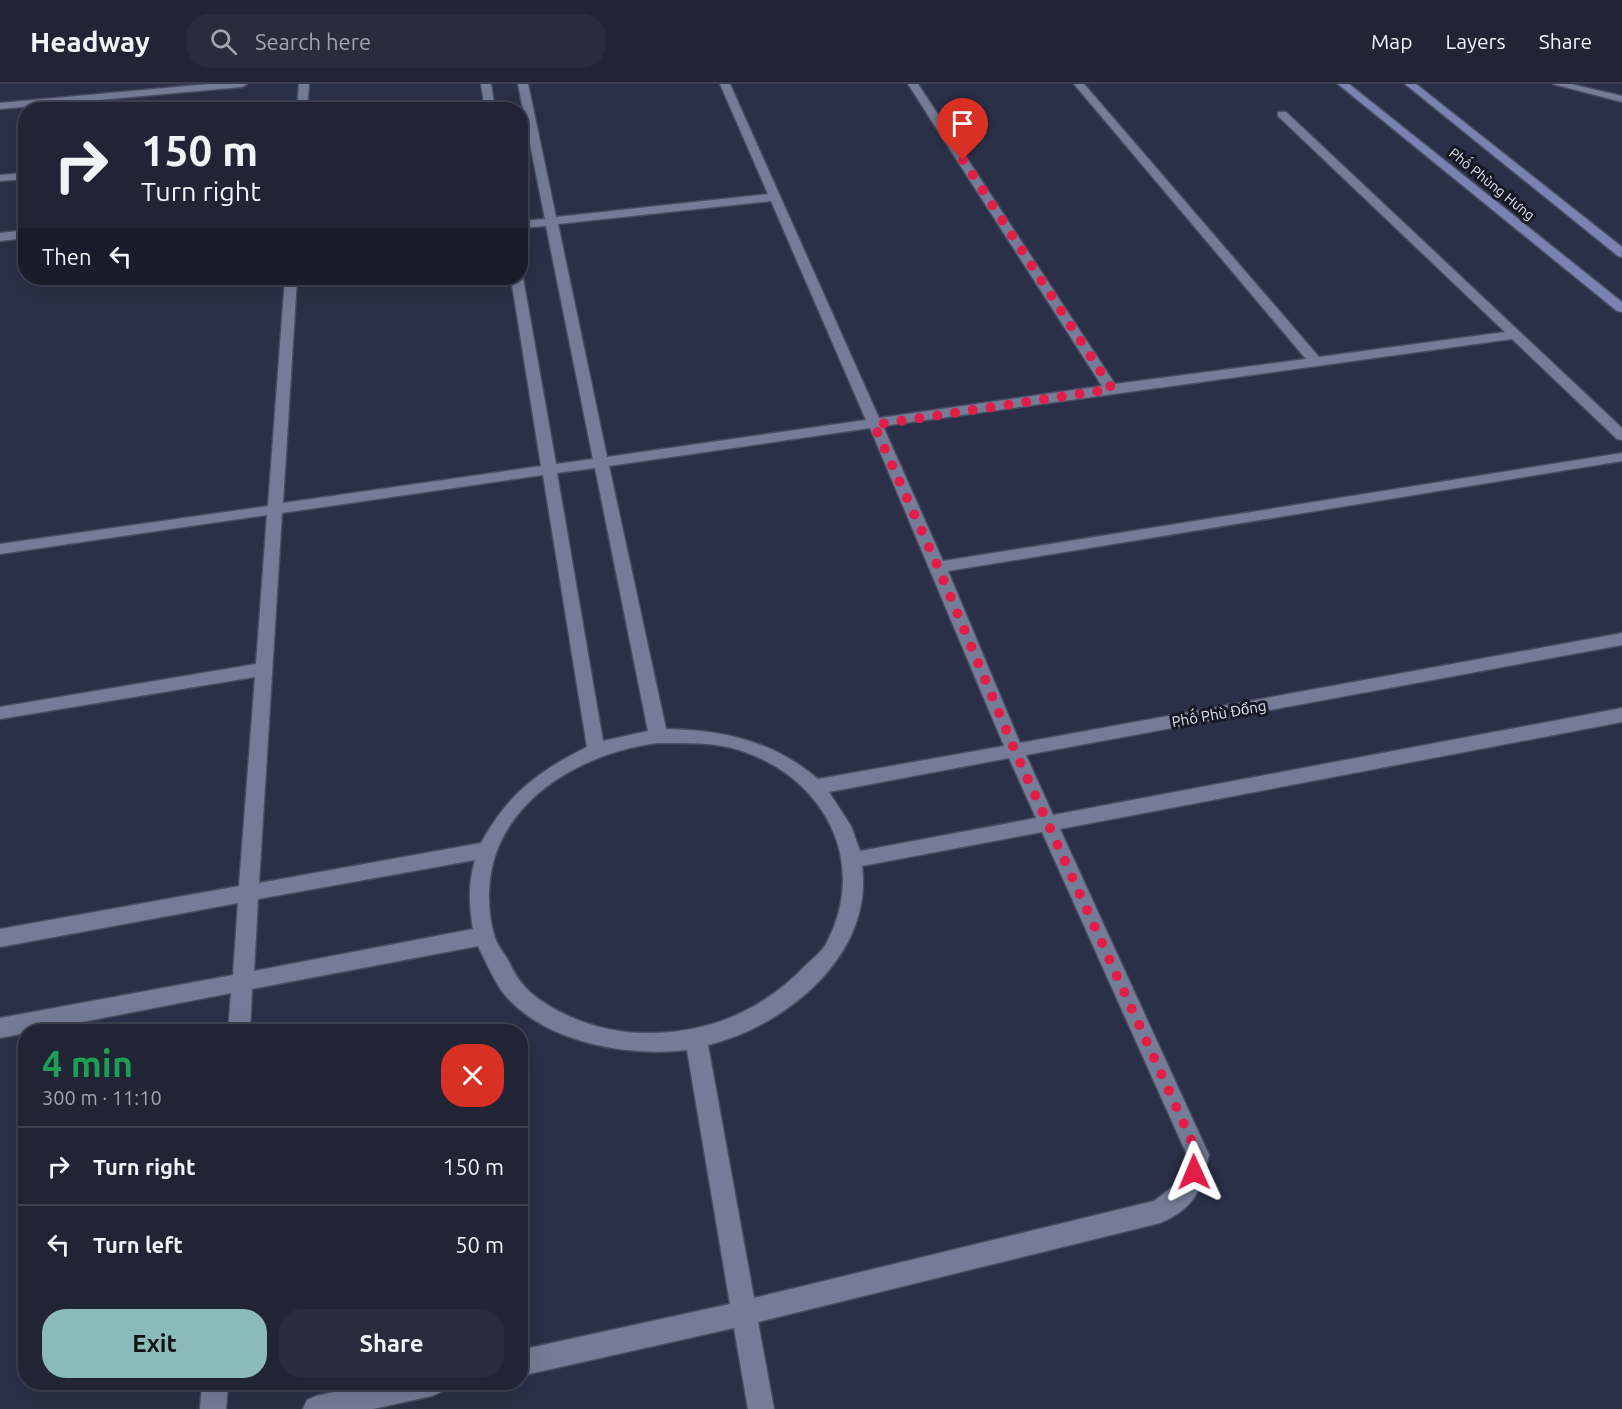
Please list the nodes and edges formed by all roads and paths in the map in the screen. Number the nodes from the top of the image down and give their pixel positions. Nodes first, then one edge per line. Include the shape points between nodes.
1 (242, 84) edge
2 (304, 84) edge
3 (486, 84) edge
4 (523, 84) edge
5 (725, 84) edge
6 (913, 84) edge
7 (1079, 84) edge
8 (1343, 84) edge
9 (1410, 84) edge
10 (1558, 84) edge
11 (1622, 99) edge
12 (44, 102) edge
13 (303, 102) edge
14 (489, 102) edge
15 (527, 102) edge
16 (18, 104) edge
17 (0, 106) edge
18 (528, 108) edge
19 (1282, 114) dead end
20 (18, 177) edge
21 (0, 178) edge
22 (774, 197) junction
23 (551, 221) junction
24 (528, 224) edge
25 (18, 235) edge
26 (0, 237) edge
27 (1622, 253) edge
28 (291, 285) edge
29 (518, 285) edge
30 (1622, 308) edge
31 (1514, 335) junction
32 (1316, 362) junction
33 (1112, 389) junction
34 (874, 425) junction
35 (1622, 435) edge
36 (1622, 456) edge
37 (601, 462) junction
38 (549, 470) junction
39 (275, 509) junction
40 (0, 549) edge
41 (938, 567) junction
42 (1622, 639) edge
43 (264, 669) junction
44 (0, 713) edge
45 (1622, 715) edge
46 (658, 736) junction
47 (596, 750) junction
48 (1015, 751) junction
49 (816, 787) junction
50 (1049, 823) junction
51 (486, 850) junction
52 (853, 860) junction
53 (249, 893) junction
54 (484, 936) junction
55 (0, 938) edge
56 (243, 982) junction
57 (21, 1024) edge
58 (240, 1024) edge
59 (18, 1025) edge
60 (0, 1028) edge
61 (696, 1039) junction
62 (744, 1313) junction
63 (528, 1361) edge
64 (214, 1390) edge
65 (401, 1390) edge
66 (213, 1409) edge
67 (316, 1409) edge
68 (761, 1409) edge

1 - 12 street
2 - 13 street
3 - 14 street
4 - 15 street
5 - 22 street
6 - 33 street
7 - 32 street
8 - 30 street, Phố Phùng Hưng
9 - 27 street, Phố Phùng Hưng
10 - 11 street
16 - 17 street
18 - 23 street
19 - 31 street
20 - 21 street
22 - 23 street
22 - 34 street
23 - 24 street
23 - 37 street
25 - 26 street
28 - 39 street
29 - 38 street
31 - 32 street
31 - 35 street
32 - 33 street
33 - 34 street
34 - 37 street
34 - 41 street
36 - 41 street
37 - 38 street
37 - 46 street
38 - 39 street
38 - 47 street
39 - 40 street
39 - 43 street
41 - 48 street
42 - 48 street, Phố Phù Đổng
43 - 44 street
43 - 53 street
45 - 50 street
46 - 47 street
46 - 49 street via 702,736 744,745 783,762
47 - 51 street via 561,767 529,790 504,818
48 - 49 street, Phố Phù Đổng
48 - 50 street
49 - 52 street via 842,825
50 - 52 street
50 - 62 street via 1198,1155 1189,1190 1161,1211
51 - 53 street
51 - 54 street via 477,884
52 - 61 street via 851,904 834,949 800,989 752,1020
53 - 55 street
53 - 56 street
54 - 56 street
54 - 61 street via 511,988 546,1016 592,1035 643,1043
56 - 57 street
56 - 58 street
59 - 60 street
61 - 62 street
62 - 63 street
62 - 68 street
64 - 66 street
65 - 67 street

